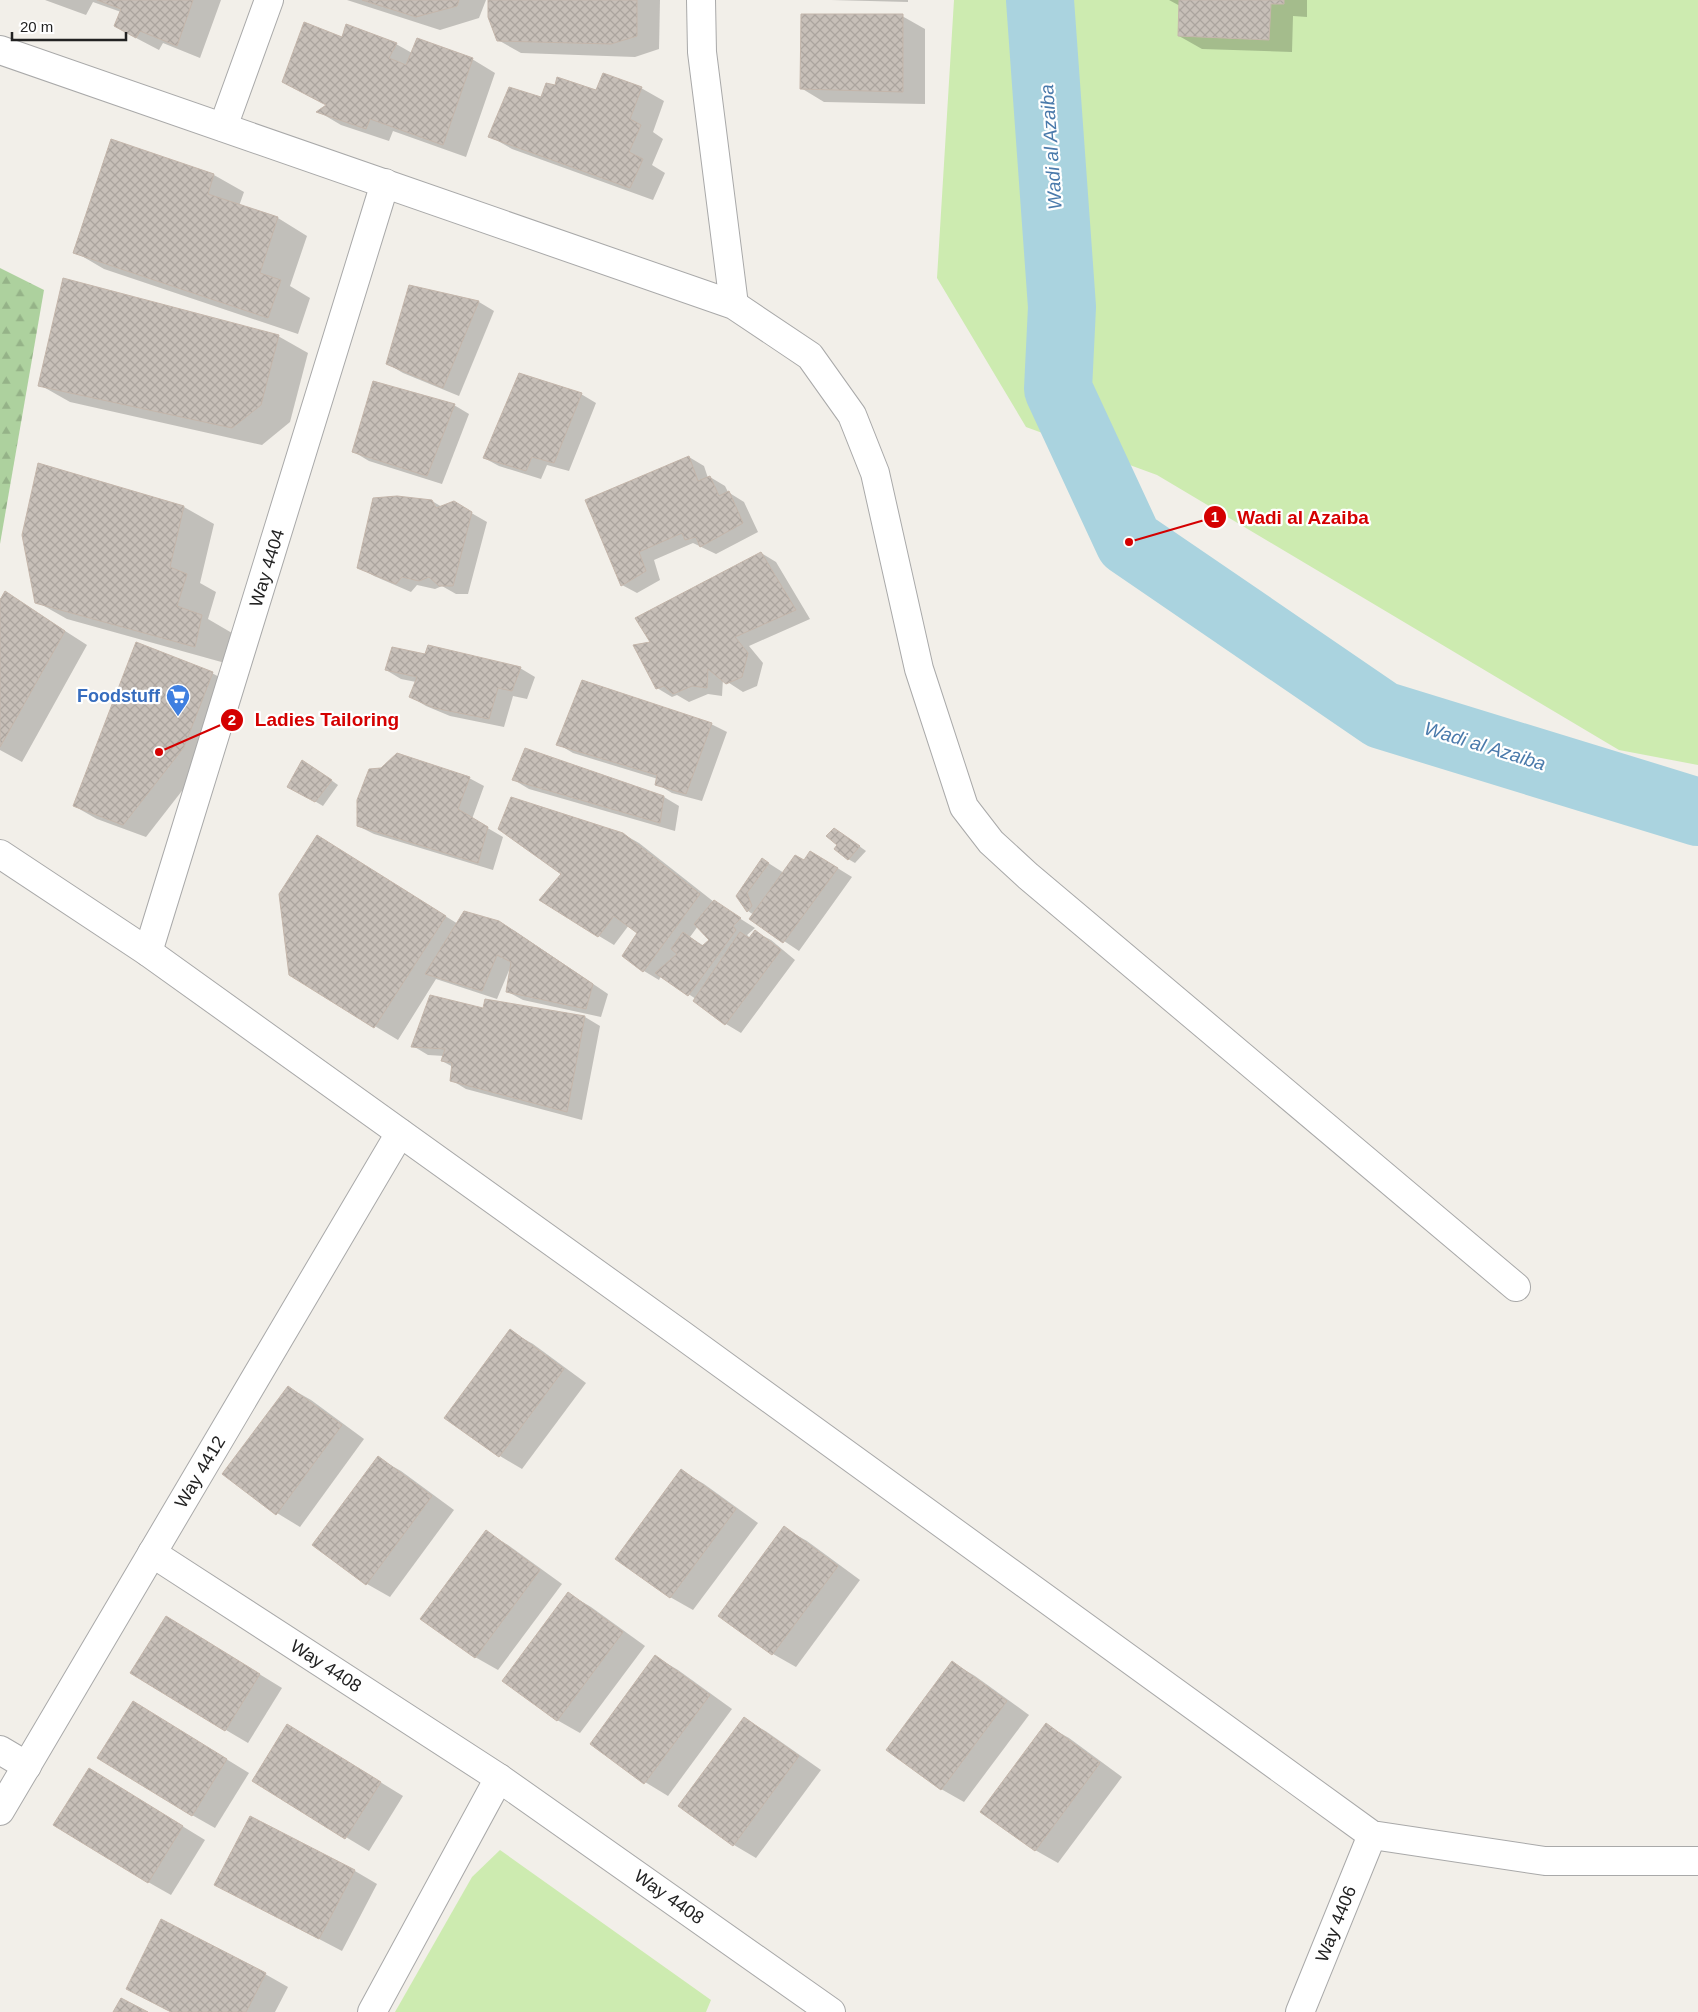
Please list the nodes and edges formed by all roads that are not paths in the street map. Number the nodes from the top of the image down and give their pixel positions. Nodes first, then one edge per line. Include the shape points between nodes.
1 (269, 0) edge
2 (701, 0) edge
3 (0, 50) edge
4 (222, 127) junction
5 (385, 183) junction
6 (734, 305) junction
7 (0, 854) edge
8 (148, 952) junction
9 (400, 1133) junction
10 (1516, 1287) dead end
11 (152, 1554) junction
12 (0, 1750) edge
13 (27, 1766) junction
14 (499, 1778) junction
15 (0, 1811) edge
16 (1372, 1835) junction
17 (1698, 1861) edge
18 (817, 2008) edge
19 (372, 2012) edge
20 (1300, 2012) edge

1 - 4 street
2 - 6 street via 702,52
3 - 4 street
4 - 5 street
5 - 6 street
5 - 8 street, Way 4404
6 - 10 street via 810,356 852,415 875,473 919,669 964,807 991,842
7 - 8 street
8 - 9 street
9 - 11 street, Way 4412
9 - 16 street
11 - 13 street, Way 4412
11 - 14 street, Way 4408
12 - 13 street
13 - 15 street, Way 4412
14 - 18 street, Way 4408
14 - 19 street
16 - 17 street via 1545,1861
16 - 20 street, Way 4406

